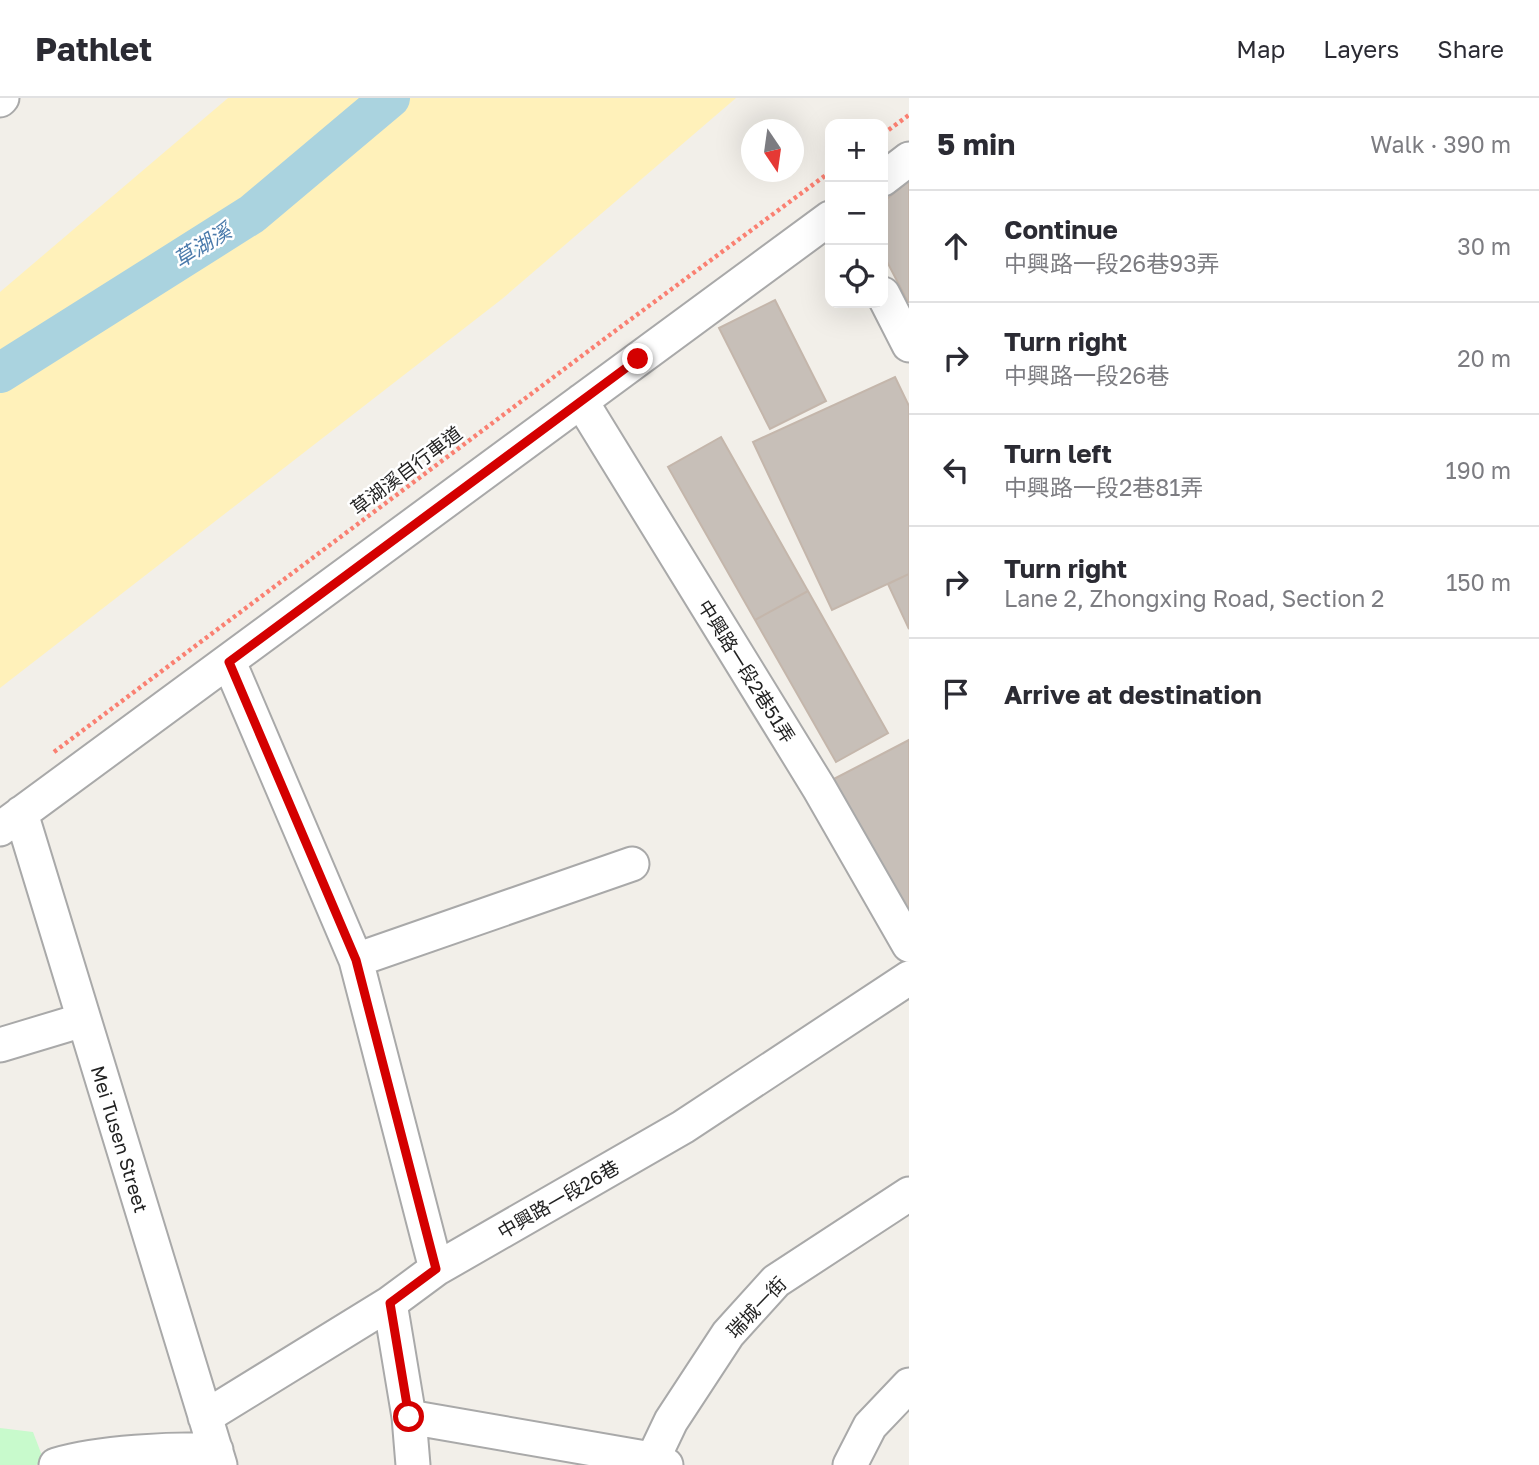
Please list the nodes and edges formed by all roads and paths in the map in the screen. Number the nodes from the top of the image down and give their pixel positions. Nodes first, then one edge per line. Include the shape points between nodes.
1 (909, 115) edge
2 (888, 130) edge
3 (909, 159) edge
4 (888, 175) edge
5 (825, 176) edge
6 (825, 222) edge
7 (888, 304) edge
8 (909, 345) edge
9 (581, 401) junction
10 (229, 662) junction
11 (43, 760) dead end
12 (11, 821) edge
13 (632, 864) dead end
14 (909, 945) edge
15 (356, 960) junction
16 (909, 978) edge
17 (83, 1020) junction
18 (0, 1045) edge
19 (909, 1194) edge
20 (436, 1269) junction
21 (390, 1303) junction
22 (909, 1385) edge
23 (205, 1417) junction
24 (409, 1417) junction
25 (218, 1457) edge
26 (656, 1463) edge
27 (56, 1465) edge
28 (413, 1465) edge
29 (850, 1465) edge

1 - 2 path
3 - 4 street
5 - 11 path, 草湖溪自行車道
6 - 9 street
7 - 8 street
9 - 10 street
9 - 14 street, 中興路一段2巷51弄 via 819,788
10 - 12 street
10 - 15 street
12 - 17 street, Mei Tusen Street
13 - 15 street
15 - 20 street
16 - 20 street, 中興路一段26巷 via 683,1127
17 - 18 street
17 - 23 street, Mei Tusen Street
19 - 26 street, 瑞城一街 via 775,1281 728,1334 671,1421
20 - 21 street, 中興路一段26巷
21 - 23 street, 中興路一段26巷
21 - 24 street
22 - 29 street via 870,1426
23 - 25 street, Mei Tusen Street
24 - 26 street
24 - 28 street
25 - 27 street via 188,1450 77,1459

